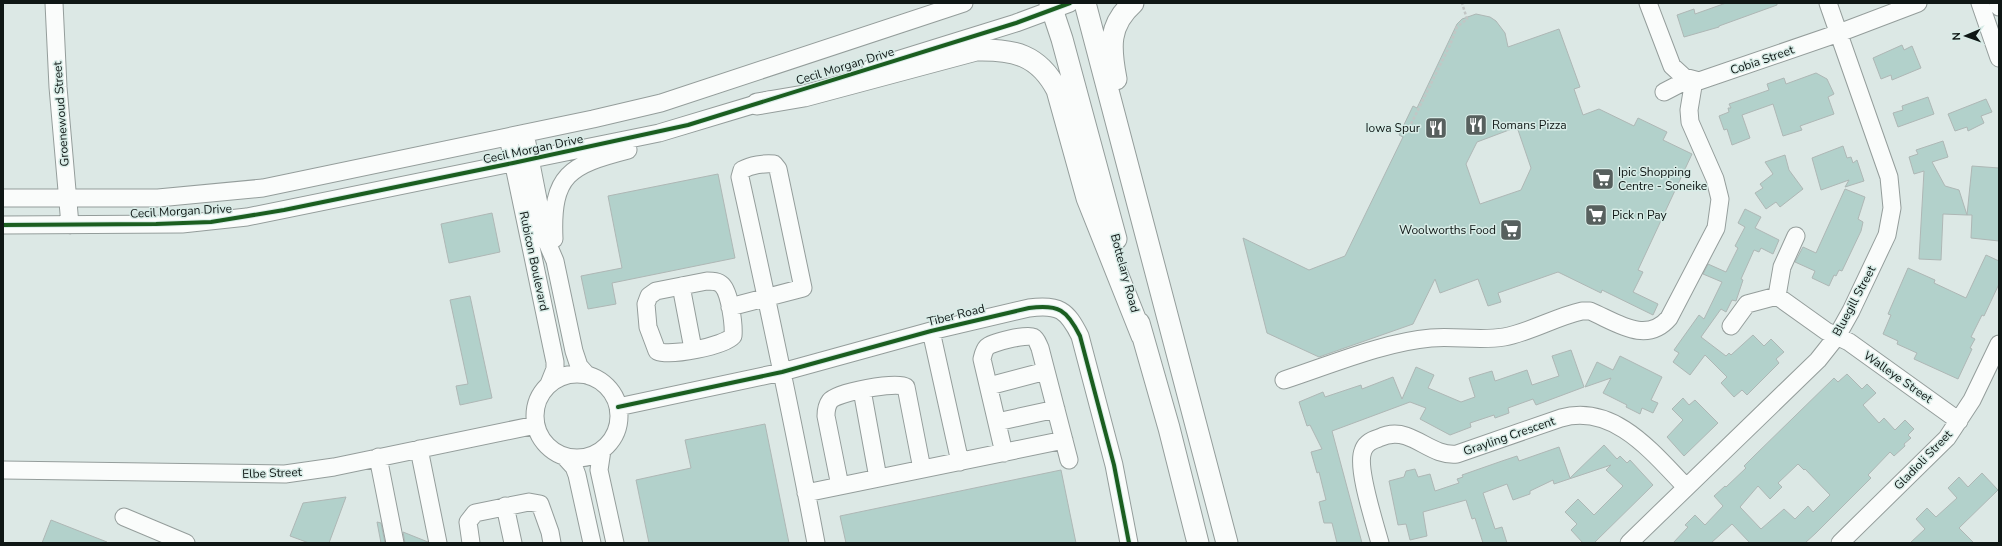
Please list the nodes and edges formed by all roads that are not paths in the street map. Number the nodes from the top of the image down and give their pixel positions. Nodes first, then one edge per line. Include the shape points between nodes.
1 (54, 3) edge
2 (964, 3) edge
3 (1084, 3) edge
4 (1133, 3) edge
5 (1648, 3) edge
6 (1828, 3) edge
7 (1918, 3) edge
8 (1980, 3) edge
9 (1998, 3) edge
10 (1057, 5) edge
11 (1999, 7) edge
12 (1839, 33) junction
13 (1999, 58) edge
14 (1692, 79) junction
15 (1664, 92) dead end
16 (757, 104) junction
17 (688, 125) junction
18 (525, 133) junction
19 (508, 137) junction
20 (531, 160) junction
21 (513, 163) junction
22 (1135, 196) junction
23 (3, 198) edge
24 (67, 198) junction
25 (3, 225) edge
26 (70, 225) junction
27 (1796, 236) dead end
28 (555, 262) junction
29 (681, 286) junction
30 (1777, 296) junction
31 (766, 297) junction
32 (730, 307) junction
33 (1731, 326) dead end
34 (931, 331) junction
35 (1142, 336) junction
36 (1837, 336) junction
37 (1999, 344) edge
38 (693, 349) junction
39 (1046, 371) junction
40 (782, 372) junction
41 (587, 375) junction
42 (1284, 380) dead end
43 (549, 384) junction
44 (989, 386) junction
45 (862, 390) junction
46 (618, 408) junction
47 (1056, 409) junction
48 (1959, 421) junction
49 (997, 422) junction
50 (536, 425) junction
51 (1064, 440) junction
52 (419, 449) junction
53 (602, 450) junction
54 (1004, 453) junction
55 (564, 456) junction
56 (378, 457) junction
57 (1069, 460) dead end
58 (960, 462) junction
59 (922, 469) junction
60 (3, 470) edge
61 (878, 478) junction
62 (840, 486) junction
63 (1686, 487) junction
64 (806, 493) junction
65 (505, 506) junction
66 (124, 517) dead end
67 (186, 543) edge
68 (395, 543) edge
69 (438, 543) edge
70 (471, 543) edge
71 (513, 543) edge
72 (552, 543) edge
73 (592, 543) edge
74 (615, 543) edge
75 (816, 543) edge
76 (1129, 543) edge
77 (1198, 543) edge
78 (1227, 543) edge
79 (1380, 543) edge
80 (1629, 543) edge
81 (1840, 543) edge

1 - 24 street, Groenewoud Street
2 - 18 street, Cecil Morgan Drive via 661,103
3 - 22 main road
4 - 22 main road via 1117,21 1112,44
5 - 14 street via 1672,66
6 - 12 street, Bluegill Street
7 - 12 street, Cobia Street
8 - 13 street
9 - 11 street
10 - 16 street, Cecil Morgan Drive via 1016,23
10 - 35 main road, Bottelary Road via 1064,47
12 - 14 street, Cobia Street via 1712,77
12 - 36 street, Bluegill Street via 1889,177 1892,208 1882,248
14 - 15 street, Cobia Street
14 - 42 street via 1690,122 1715,179 1720,199 1719,213 1716,228 1663,325 1655,330 1636,331 1590,311 1582,311 1506,337 1487,340 1431,338 1392,345
16 - 17 street, Cecil Morgan Drive
16 - 35 main road via 804,96 976,50 1003,51 1035,61 1052,80 1057,90 1087,198
17 - 20 street, Cecil Morgan Drive
17 - 28 street via 641,147 594,159 572,172 563,182 555,206
18 - 19 street, Cecil Morgan Drive
18 - 20 street, Rubicon Boulevard
19 - 21 street, Rubicon Boulevard
19 - 24 street, Cecil Morgan Drive via 263,188 158,198
20 - 21 street, Cecil Morgan Drive
20 - 28 street, Rubicon Boulevard via 546,240
21 - 26 street, Cecil Morgan Drive via 218,221
21 - 43 street, Rubicon Boulevard via 555,362
22 - 78 main road
23 - 24 street, Cecil Morgan Drive
24 - 26 street, Groenewoud Street
25 - 26 street, Cecil Morgan Drive
27 - 30 street via 1782,266
28 - 41 street, Rubicon Boulevard via 575,355 579,366
29 - 32 street via 707,281 717,282 728,294
29 - 38 street
29 - 38 street via 656,291 649,296 646,304 648,327 657,351 668,354
30 - 33 street via 1747,304
30 - 36 street, Walleye Street
31 - 31 street via 740,177 742,170 768,163 774,164 778,169 803,288
31 - 32 street
31 - 40 street
32 - 38 street via 733,336 719,344
34 - 40 street, Tiber Road
34 - 58 street
34 - 76 street, Tiber Road via 1035,307 1053,307 1067,314 1080,336 1114,465
35 - 77 main road, Bottelary Road
36 - 48 street, Walleye Street
36 - 63 street, Bluegill Street via 1818,360
37 - 48 street, Gladioli Street
39 - 44 street
39 - 44 street via 1036,339 1032,336 1013,338 991,344 984,351 982,359
39 - 47 street
40 - 46 street, Tiber Road
40 - 64 street
41 - 43 street via 562,376
41 - 46 street via 602,381 611,390
43 - 50 street via 540,395 536,409
44 - 49 street
45 - 59 street via 894,384 906,387
45 - 61 street
45 - 62 street via 836,396 826,409
46 - 53 street via 617,429 611,441
47 - 49 street
47 - 51 street
48 - 81 street, Gladioli Street via 1947,438
49 - 54 street
50 - 52 street, Elbe Street
50 - 55 street via 541,438 551,449
51 - 54 street
51 - 57 street
52 - 56 street, Elbe Street
52 - 69 street
53 - 55 street via 590,456
53 - 74 street via 599,470
54 - 58 street
55 - 73 street via 577,475
56 - 60 street, Elbe Street via 285,474
56 - 68 street
58 - 59 street
59 - 61 street
61 - 62 street
62 - 64 street
63 - 79 street, Grayling Crescent via 1635,436 1591,415 1561,418 1457,454 1441,453 1405,436 1387,435 1366,445 1361,459 1362,474
63 - 80 street, Bluegill Street
64 - 75 street
65 - 70 street via 475,513 468,522
65 - 71 street
65 - 72 street via 529,502 540,504
66 - 67 street

